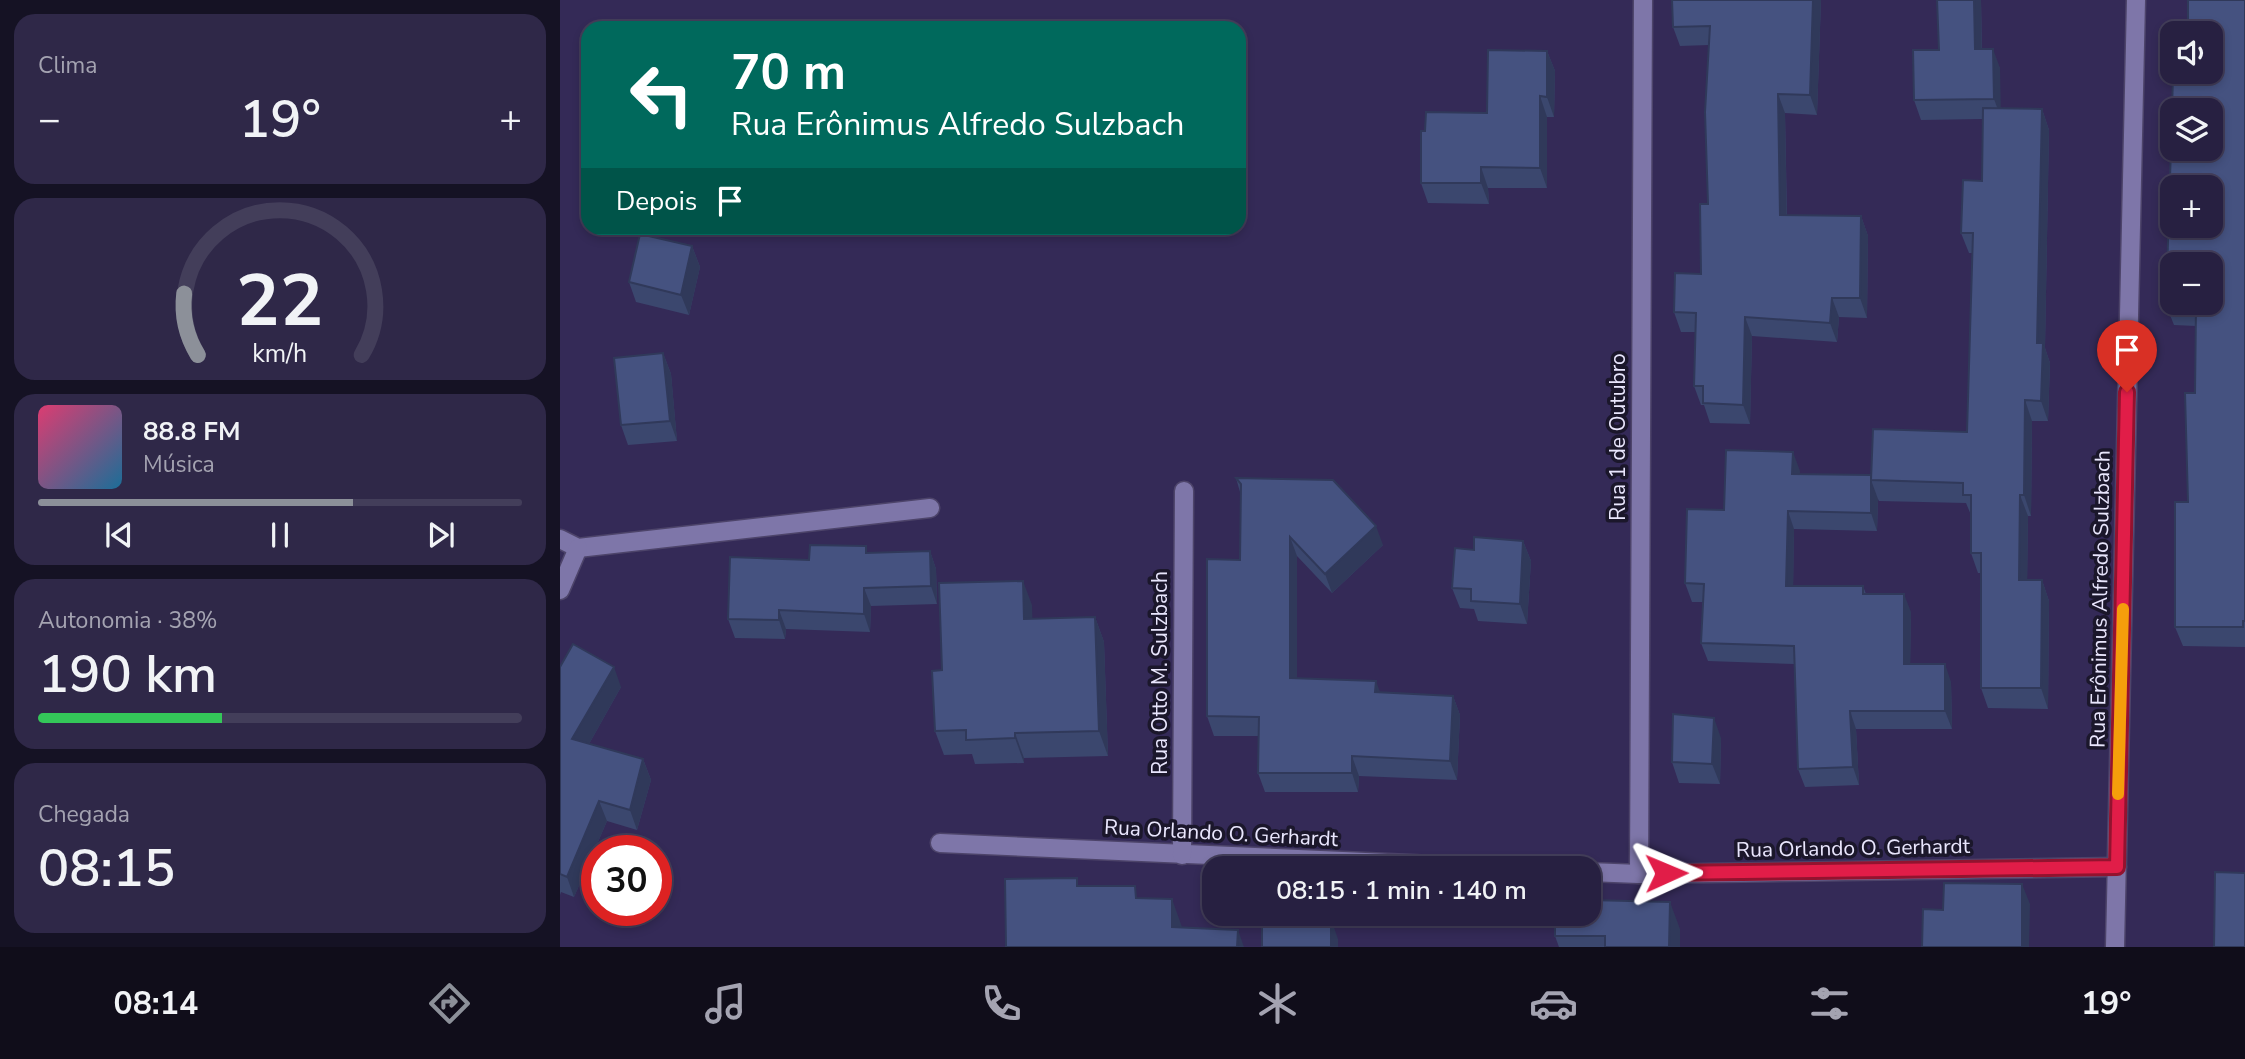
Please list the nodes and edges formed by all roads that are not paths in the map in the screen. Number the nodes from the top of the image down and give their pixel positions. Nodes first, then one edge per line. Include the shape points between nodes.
1 (1643, 0) edge
2 (2136, 0) edge
3 (1185, 491) dead end
4 (930, 508) dead end
5 (560, 539) edge
6 (578, 548) junction
7 (560, 590) edge
8 (940, 843) dead end
9 (1182, 855) junction
10 (1206, 856) edge
11 (2117, 867) junction
12 (1601, 872) edge
13 (1639, 874) junction
14 (2115, 947) edge

1 - 13 street, Rua 1 de Outubro
2 - 11 street, Rua Erônimus Alfredo Sulzbach
3 - 9 street, Rua Otto M. Sulzbach
4 - 6 street
5 - 6 street
6 - 7 street
8 - 9 street, Rua Orlando O. Gerhardt
9 - 10 street, Rua Orlando O. Gerhardt
11 - 13 street, Rua Orlando O. Gerhardt
11 - 14 street, Rua Erônimus Alfredo Sulzbach
12 - 13 street, Rua Orlando O. Gerhardt

